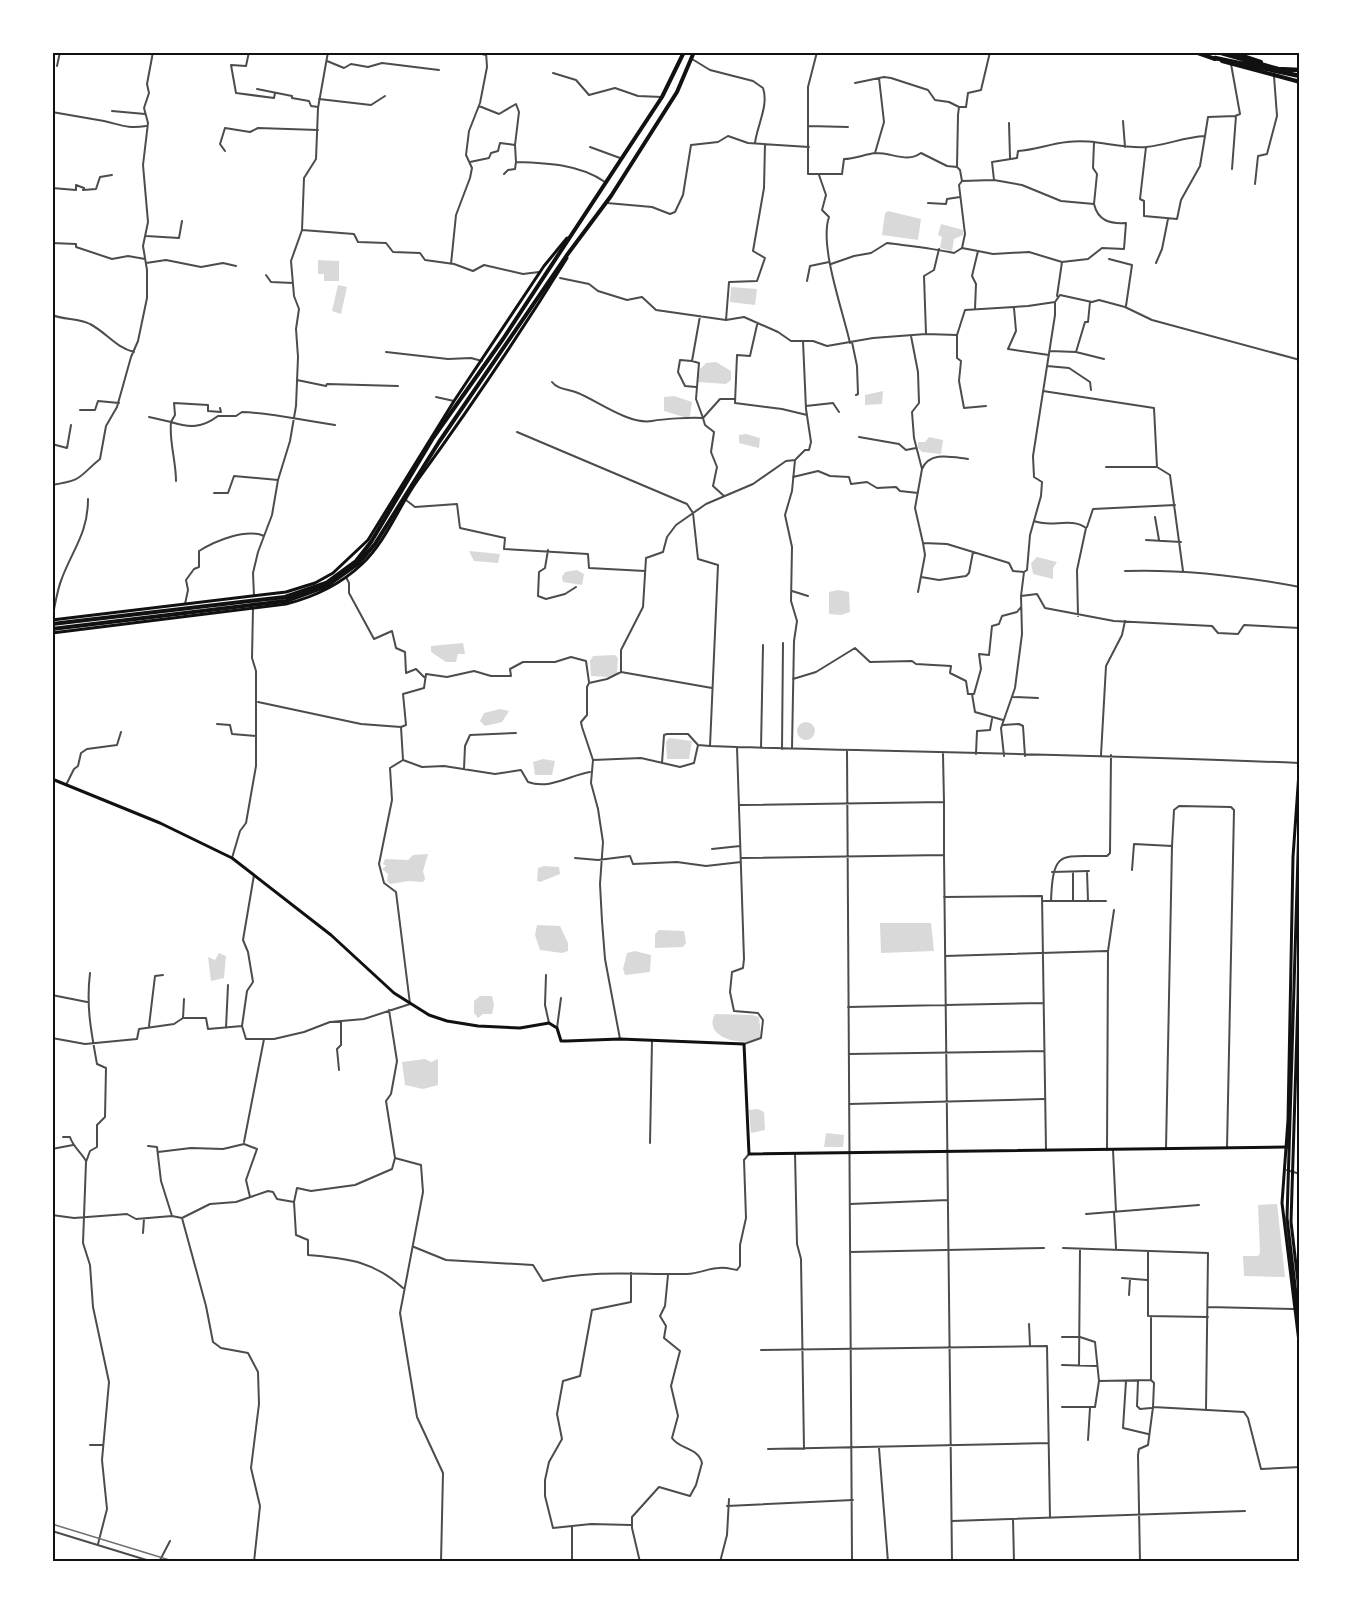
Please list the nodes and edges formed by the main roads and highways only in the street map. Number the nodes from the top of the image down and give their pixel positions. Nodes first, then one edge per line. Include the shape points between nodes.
1 (684, 52) edge
2 (694, 52) edge
3 (1195, 52) edge
4 (1218, 52) edge
5 (1231, 52) edge
6 (1215, 58) junction
7 (1299, 71) edge
8 (1299, 76) edge
9 (1299, 83) edge
10 (567, 238) junction
11 (573, 248) junction
12 (52, 619) edge
13 (52, 629) edge
14 (1299, 758) edge
15 (1299, 763) edge
16 (52, 779) edge
17 (1299, 789) edge
18 (1299, 851) edge
19 (1299, 880) edge
20 (1299, 947) edge
21 (1298, 1092) edge
22 (1287, 1147) junction
23 (1289, 1170) junction
24 (1299, 1299) edge
25 (1299, 1327) edge
26 (1299, 1350) edge

1 - 10 highway via 662,97
2 - 11 highway via 677,92
3 - 6 highway
4 - 7 highway
5 - 7 highway
6 - 8 highway
6 - 9 highway
10 - 12 main road via 539,273 382,518 352,558 315,583 286,592
10 - 13 highway via 503,339 433,438 371,542 343,572 326,583 285,597
11 - 13 highway via 439,442 375,544 345,575 317,591 286,601
11 - 13 main road via 486,387 370,555 346,577 308,598 286,604
14 - 15 main road
15 - 22 main road via 1293,857
16 - 22 main road via 160,823 232,858 338,940 394,993 438,1019 520,1028 549,1023 557,1028 561,1041 744,1044 749,1154
17 - 23 main road
18 - 19 main road
19 - 20 main road
20 - 21 main road
21 - 23 main road
22 - 23 main road
23 - 24 main road
23 - 25 main road via 1287,1226
23 - 26 main road via 1282,1211

